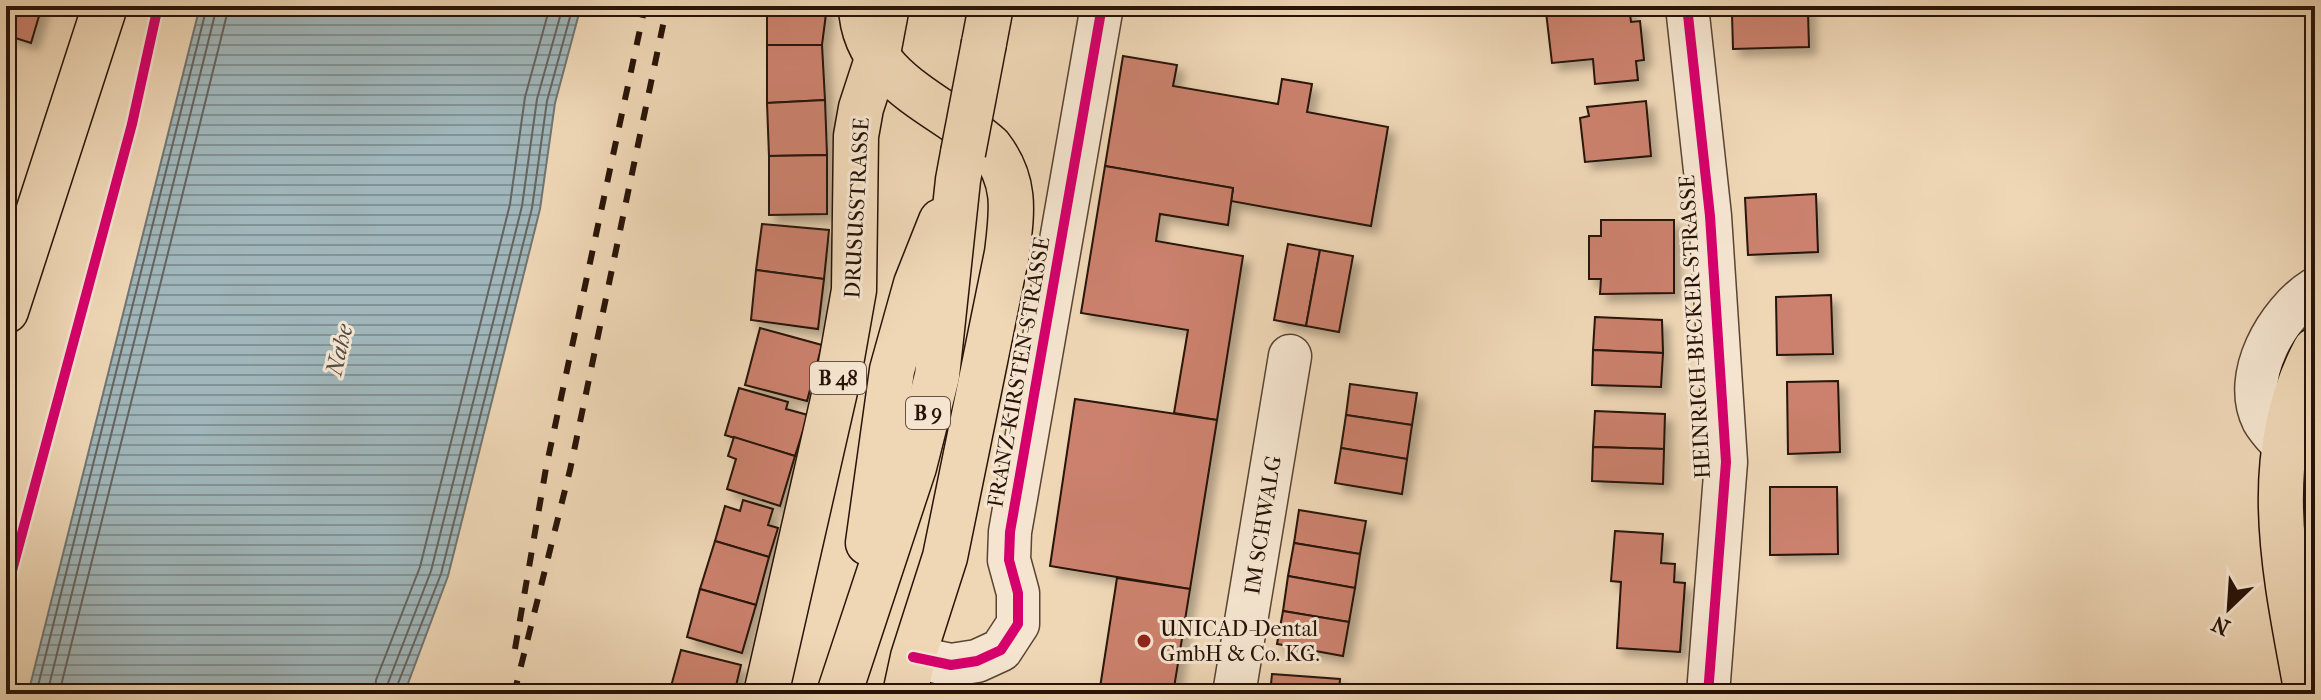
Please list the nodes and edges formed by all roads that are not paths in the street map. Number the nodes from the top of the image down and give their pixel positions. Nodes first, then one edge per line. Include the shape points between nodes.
1 (105, 6) edge
2 (861, 6) edge
3 (887, 6) edge
4 (1102, 6) edge
5 (1687, 6) edge
6 (987, 25) edge
7 (877, 59) junction
8 (2315, 289) edge
9 (6, 311) edge
10 (2315, 350) edge
11 (1290, 356) dead end
12 (2283, 445) junction
13 (909, 676) edge
14 (766, 694) edge
15 (839, 694) edge
16 (1234, 694) edge
17 (1708, 694) edge
18 (2307, 694) edge

1 - 9 main road
2 - 7 main road
3 - 7 main road, DRUSUSSTRASSE
4 - 13 street, FRANZ-KIRSTEN-STRASSE via 1010,532 1018,624 1001,650 977,661
5 - 17 street, HEINRICH-BECKER-STRASSE via 1710,216 1726,462
6 - 15 main road, B 9, bridge via 958,180 937,376 914,467
7 - 13 main road via 990,147 1002,162 1012,208 945,557
7 - 14 main road, DRUSUSSTRASSE / B 48 via 856,136 854,290
8 - 12 street via 2274,330 2255,383 2263,420
10 - 12 main road via 2298,387
11 - 16 street, IM SCHWALG
12 - 18 main road via 2281,539

